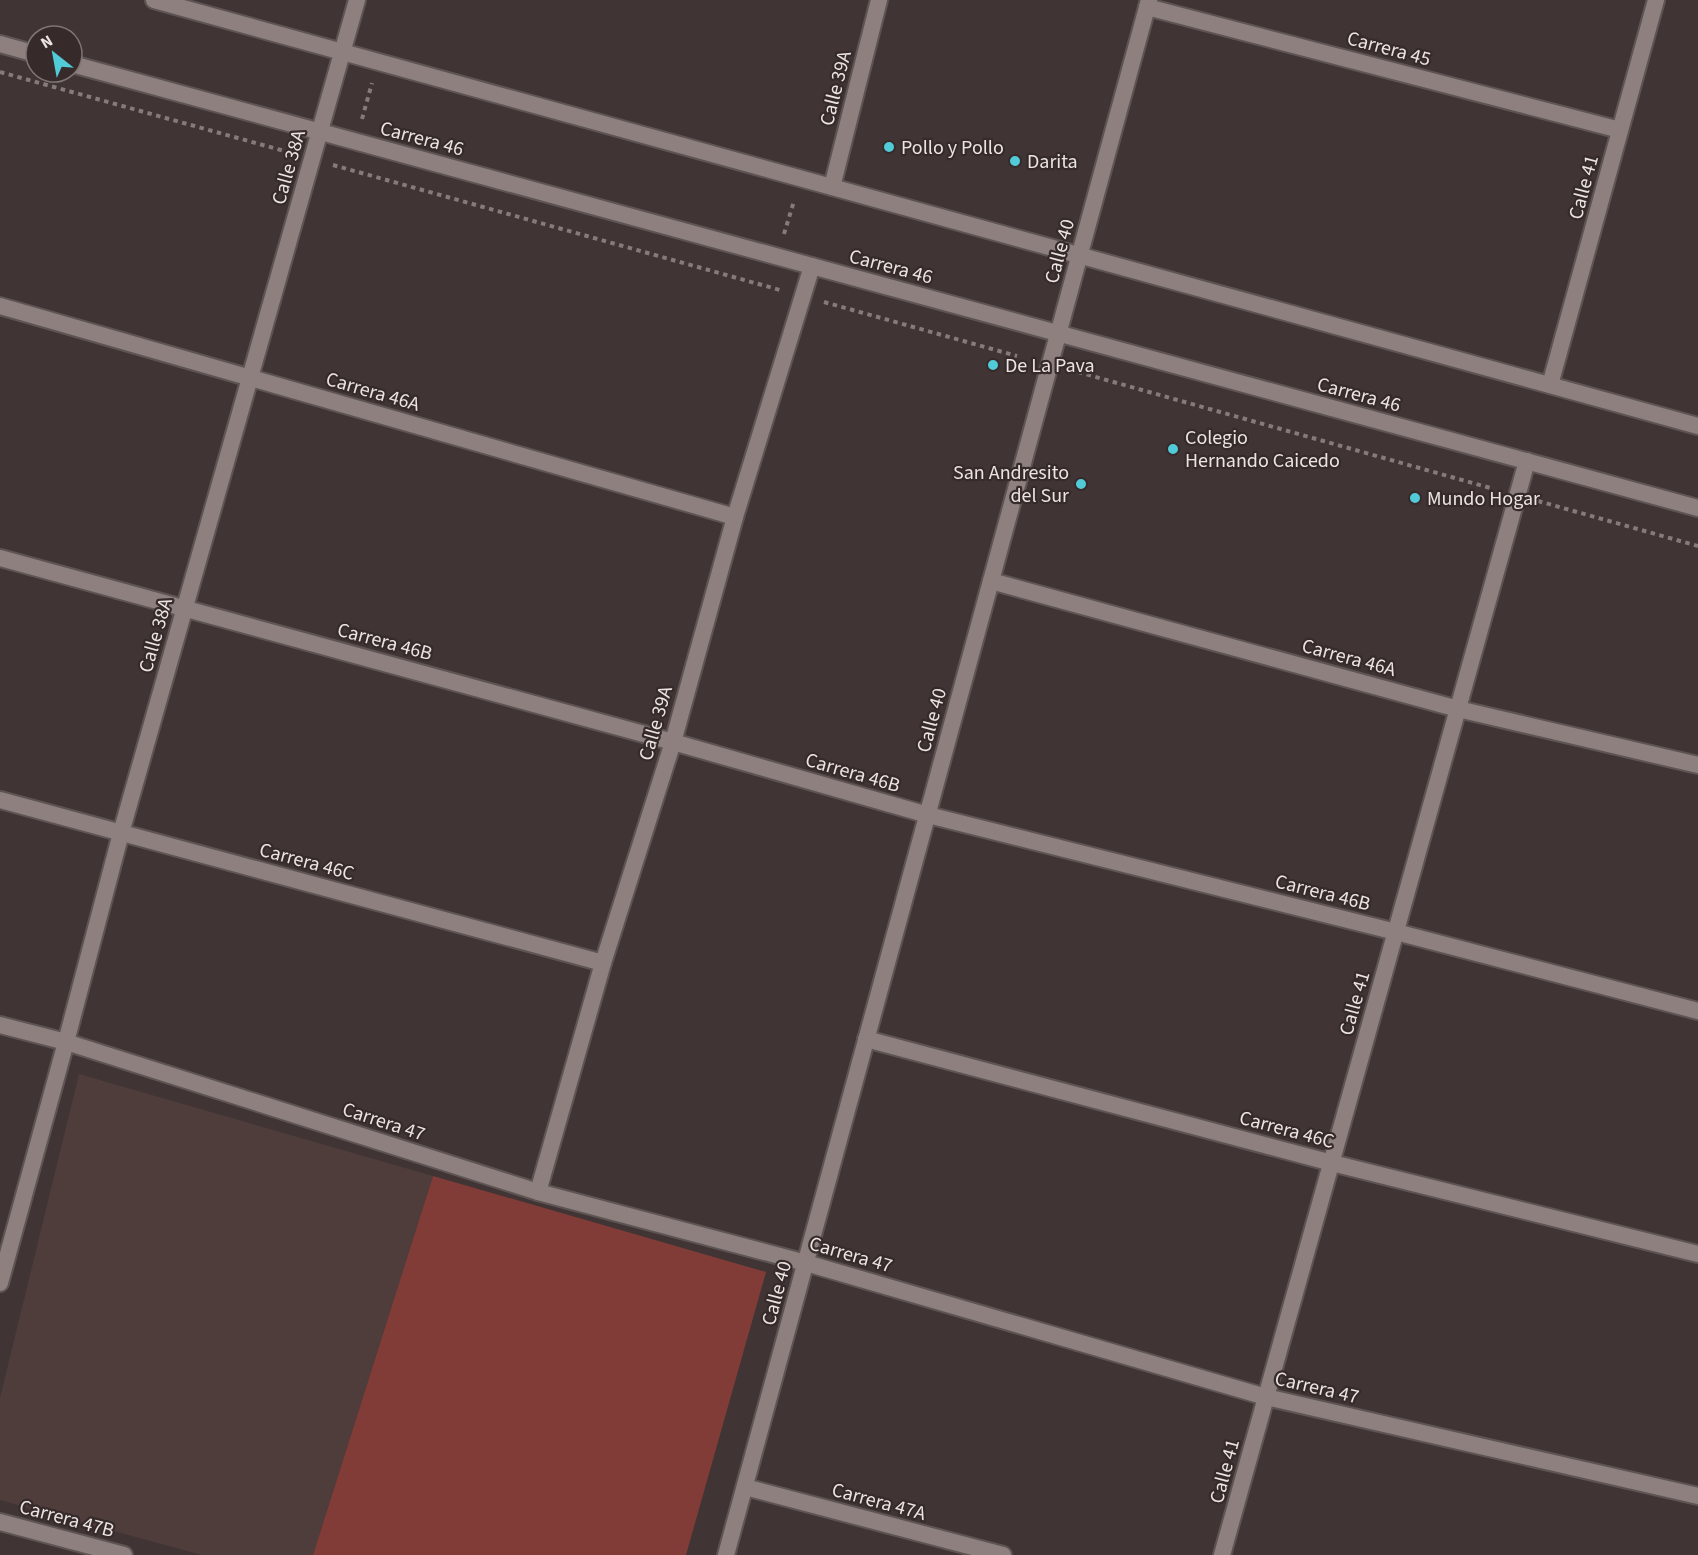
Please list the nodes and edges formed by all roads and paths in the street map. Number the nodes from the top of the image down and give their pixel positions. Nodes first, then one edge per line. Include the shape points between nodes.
1 (154, 0) edge
2 (357, 0) edge
3 (879, 0) edge
4 (1656, 0) edge
5 (1148, 4) edge
6 (0, 44) edge
7 (24, 51) edge
8 (341, 52) junction
9 (378, 62) junction
10 (84, 67) edge
11 (0, 72) edge
12 (1620, 130) junction
13 (320, 132) junction
14 (355, 141) junction
15 (312, 159) junction
16 (348, 169) junction
17 (800, 178) junction
18 (832, 187) junction
19 (1079, 255) junction
20 (777, 257) junction
21 (812, 266) junction
22 (769, 286) junction
23 (802, 296) junction
24 (0, 306) edge
25 (1058, 334) junction
26 (1017, 356) dead end
27 (1078, 372) dead end
28 (251, 378) junction
29 (1550, 385) junction
30 (1698, 426) edge
31 (1527, 461) junction
32 (1517, 495) junction
33 (1698, 508) edge
34 (735, 517) junction
35 (1698, 546) edge
36 (0, 558) edge
37 (991, 581) junction
38 (184, 607) junction
39 (1458, 709) junction
40 (673, 742) junction
41 (1698, 765) edge
42 (0, 800) edge
43 (928, 815) junction
44 (121, 833) junction
45 (1396, 932) junction
46 (603, 963) junction
47 (1698, 1011) edge
48 (0, 1025) edge
49 (866, 1039) junction
50 (66, 1042) junction
51 (1332, 1163) junction
52 (538, 1192) junction
53 (1698, 1254) edge
54 (806, 1263) junction
55 (1, 1274) edge
56 (1266, 1397) junction
57 (745, 1487) junction
58 (1698, 1496) edge
59 (0, 1522) edge
60 (124, 1555) edge
61 (726, 1555) edge
62 (1003, 1555) edge
63 (1222, 1555) edge

1 - 8 street
2 - 8 street, Calle 38A
3 - 18 street, Calle 39A
4 - 12 street, Calle 41
5 - 12 street, Carrera 45
5 - 19 street, Calle 40
6 - 7 street
8 - 9 street
8 - 13 street, Calle 38A
9 - 14 path
9 - 17 street
10 - 13 street, Carrera 46
11 - 15 path
12 - 29 street, Calle 41
13 - 14 street, Carrera 46
13 - 15 street, Calle 38A
14 - 16 path
14 - 20 street, Carrera 46
15 - 16 path
15 - 28 street, Calle 38A
16 - 22 path
17 - 18 street
17 - 20 path
18 - 19 street
19 - 25 street, Calle 40
19 - 29 street
20 - 21 street, Carrera 46
20 - 22 path
21 - 23 street, Calle 39A
21 - 25 street, Carrera 46
22 - 23 path
23 - 26 path
23 - 34 street, Calle 39A
24 - 28 street, Carrera 46A
25 - 31 street, Carrera 46
25 - 37 street, Calle 40
27 - 32 path
28 - 34 street, Carrera 46A
28 - 38 street, Calle 38A
29 - 30 street
31 - 32 street, Calle 41
31 - 33 street, Carrera 46
32 - 35 path
32 - 39 street, Calle 41
34 - 40 street, Calle 39A
36 - 38 street, Carrera 46B
37 - 39 street, Carrera 46A
37 - 43 street, Calle 40
38 - 40 street, Carrera 46B
38 - 44 street, Calle 38A
39 - 41 street, Carrera 46A
39 - 45 street, Calle 41
40 - 43 street, Carrera 46B
40 - 46 street, Calle 39A
42 - 44 street, Carrera 46C
43 - 45 street, Carrera 46B
43 - 49 street, Calle 40
44 - 46 street, Carrera 46C
44 - 50 street, Calle 38A
45 - 47 street, Carrera 46B
45 - 51 street, Calle 41
46 - 52 street, Calle 39A
48 - 50 street, Carrera 47
49 - 51 street, Carrera 46C
49 - 54 street, Calle 40
50 - 52 street, Carrera 47
50 - 55 street, Calle 38A
51 - 53 street, Carrera 46C
51 - 56 street, Calle 41
52 - 54 street, Carrera 47
54 - 56 street, Carrera 47
54 - 57 street, Calle 40
56 - 58 street, Carrera 47
56 - 63 street, Calle 41
57 - 61 street, Calle 40
57 - 62 street, Carrera 47A
59 - 60 street, Carrera 47B

